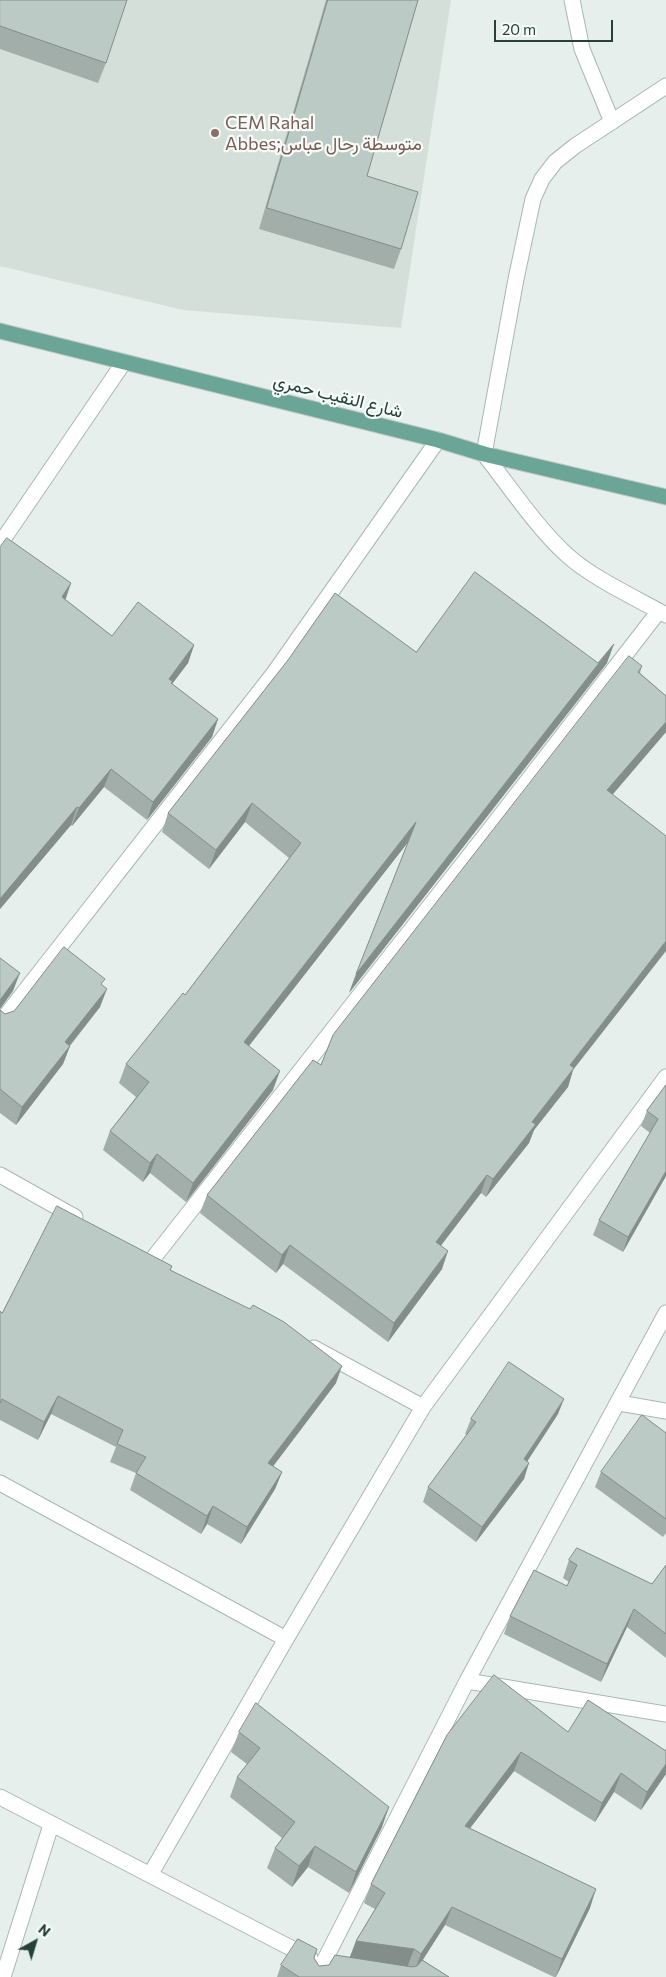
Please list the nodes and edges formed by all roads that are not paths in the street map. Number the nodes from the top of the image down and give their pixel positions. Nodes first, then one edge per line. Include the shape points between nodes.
1 (572, 0) edge
2 (666, 86) edge
3 (612, 122) junction
4 (0, 331) edge
5 (124, 362) junction
6 (438, 440) junction
7 (484, 454) junction
8 (666, 497) edge
9 (1, 541) edge
10 (662, 613) edge
11 (0, 1023) edge
12 (666, 1077) edge
13 (0, 1175) edge
14 (84, 1223) edge
15 (134, 1251) edge
16 (666, 1313) edge
17 (300, 1341) edge
18 (618, 1403) junction
19 (423, 1406) junction
20 (666, 1411) edge
21 (0, 1483) edge
22 (286, 1639) junction
23 (467, 1681) junction
24 (666, 1714) edge
25 (0, 1797) edge
26 (51, 1825) junction
27 (150, 1875) junction
28 (341, 1967) edge
29 (319, 1971) edge
30 (3, 1977) edge

1 - 3 street via 582,49
2 - 3 street
3 - 7 street via 555,162 533,199
4 - 5 main road, شارع النقيب حمري
5 - 6 main road, شارع النقيب حمري
5 - 9 street
6 - 7 main road, شارع النقيب حمري
6 - 11 street via 274,673
7 - 8 main road, شارع النقيب حمري
7 - 10 street via 567,555
10 - 15 street via 490,829 156,1263
12 - 19 street
13 - 14 street
16 - 18 street
17 - 19 street
18 - 20 street
18 - 23 street
19 - 22 street
21 - 22 street
22 - 27 street
23 - 24 street
23 - 29 street
25 - 26 street
26 - 27 street
26 - 30 street
27 - 29 street
28 - 29 street

